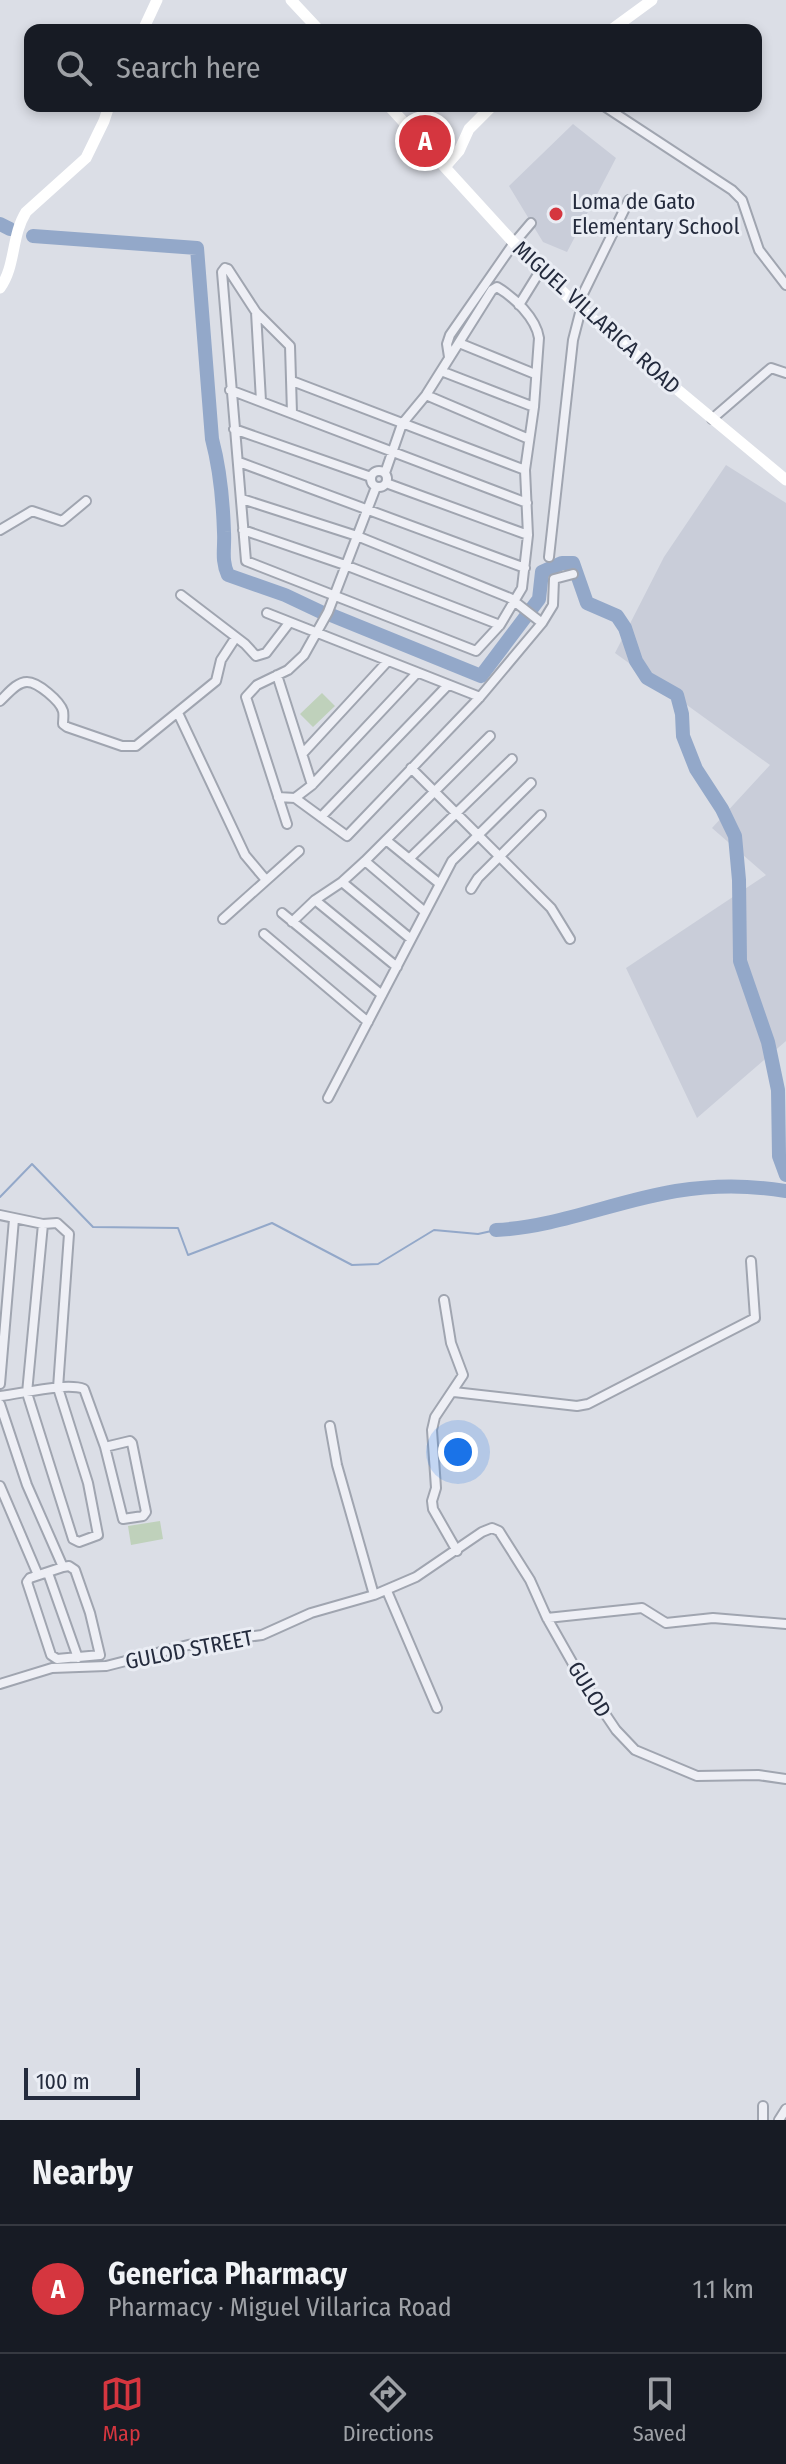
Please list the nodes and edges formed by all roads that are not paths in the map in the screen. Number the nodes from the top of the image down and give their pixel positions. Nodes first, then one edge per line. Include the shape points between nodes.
1 (157, 0) edge
2 (291, 0) edge
3 (652, 0) edge
4 (146, 24) edge
5 (313, 24) edge
6 (619, 24) edge
7 (107, 112) edge
8 (395, 112) edge
9 (486, 112) edge
10 (614, 112) edge
11 (445, 167) junction
12 (629, 200) dead end
13 (531, 223) dead end
14 (514, 243) junction
15 (540, 271) junction
16 (786, 285) edge
17 (0, 288) edge
18 (519, 305) junction
19 (579, 307) junction
20 (256, 312) junction
21 (459, 343) junction
22 (449, 357) junction
23 (441, 371) junction
24 (786, 373) edge
25 (535, 374) junction
26 (292, 381) junction
27 (230, 390) junction
28 (426, 395) junction
29 (261, 401) junction
30 (534, 407) junction
31 (292, 413) junction
32 (712, 419) junction
33 (402, 424) junction
34 (234, 429) junction
35 (529, 439) junction
36 (391, 452) junction
37 (239, 462) junction
38 (525, 470) junction
39 (385, 473) junction
40 (785, 476) edge
41 (371, 477) junction
42 (386, 483) junction
43 (376, 487) junction
44 (242, 499) junction
45 (86, 501) dead end
46 (527, 503) junction
47 (369, 508) junction
48 (0, 530) edge
49 (243, 530) junction
50 (528, 535) junction
51 (357, 536) junction
52 (549, 557) dead end
53 (345, 565) junction
54 (525, 568) junction
55 (573, 574) dead end
56 (181, 595) dead end
57 (334, 595) junction
58 (515, 602) junction
59 (267, 613) dead end
60 (289, 623) junction
61 (542, 623) junction
62 (500, 625) junction
63 (316, 634) junction
64 (236, 637) junction
65 (387, 662) junction
66 (417, 673) junction
67 (277, 675) junction
68 (448, 685) junction
69 (480, 697) junction
70 (0, 701) edge
71 (178, 713) junction
72 (490, 736) dead end
73 (304, 752) junction
74 (512, 759) dead end
75 (411, 768) junction
76 (531, 783) dead end
77 (312, 785) junction
78 (435, 791) junction
79 (278, 797) junction
80 (295, 798) junction
81 (457, 813) junction
82 (541, 815) dead end
83 (321, 817) junction
84 (287, 824) dead end
85 (479, 835) junction
86 (386, 840) junction
87 (299, 851) dead end
88 (500, 856) junction
89 (409, 859) junction
90 (365, 861) junction
91 (266, 880) junction
92 (342, 882) junction
93 (440, 884) junction
94 (471, 889) dead end
95 (315, 900) junction
96 (425, 912) junction
97 (282, 913) dead end
98 (223, 919) dead end
99 (292, 922) junction
100 (264, 934) dead end
101 (411, 939) junction
102 (570, 939) dead end
103 (397, 967) junction
104 (382, 995) junction
105 (368, 1022) junction
106 (328, 1098) dead end
107 (0, 1215) edge
108 (14, 1219) junction
109 (43, 1224) junction
110 (751, 1261) dead end
111 (444, 1300) dead end
112 (0, 1384) edge
113 (58, 1388) junction
114 (454, 1392) junction
115 (27, 1393) junction
116 (0, 1396) edge
117 (0, 1404) edge
118 (330, 1426) dead end
119 (105, 1447) junction
120 (0, 1486) edge
121 (457, 1551) junction
122 (63, 1567) junction
123 (48, 1573) junction
124 (38, 1575) junction
125 (387, 1591) junction
126 (374, 1595) junction
127 (547, 1618) junction
128 (786, 1624) edge
129 (78, 1658) junction
130 (0, 1684) edge
131 (437, 1708) dead end
132 (786, 1779) edge
133 (763, 2106) dead end
134 (786, 2109) edge
135 (763, 2120) edge
136 (779, 2120) edge

1 - 4 main road
2 - 5 main road
3 - 6 main road
7 - 17 main road via 86,158 19,223
8 - 11 main road, MIGUEL VILLARICA ROAD
9 - 11 main road
10 - 16 street via 742,200 759,250
11 - 14 main road, MIGUEL VILLARICA ROAD
12 - 19 street
13 - 14 street
14 - 15 main road, MIGUEL VILLARICA ROAD
14 - 22 street via 450,335
15 - 18 street
15 - 19 main road, MIGUEL VILLARICA ROAD
18 - 21 street via 497,287 492,290
18 - 25 street via 538,329
19 - 32 main road, MIGUEL VILLARICA ROAD
19 - 52 street
20 - 26 street via 290,346
20 - 27 street via 225,268
20 - 29 street
21 - 22 street
21 - 25 street
22 - 23 street
23 - 28 street
23 - 30 street
24 - 32 street via 771,368
25 - 30 street
26 - 31 street
26 - 33 street
27 - 29 street
27 - 34 street
28 - 33 street
28 - 35 street
29 - 31 street
30 - 35 street
31 - 36 street
32 - 40 main road, MIGUEL VILLARICA ROAD
33 - 36 street
33 - 38 street
34 - 37 street
34 - 41 street
35 - 38 street
36 - 39 street
36 - 46 street
37 - 44 street
37 - 47 street
38 - 46 street
39 - 41 street via 376,471
39 - 42 street
41 - 43 street
42 - 43 street
42 - 50 street
43 - 47 street
44 - 49 street
44 - 51 street
45 - 48 street via 62,521 32,511
46 - 50 street
47 - 51 street
47 - 54 street
49 - 53 street
49 - 57 street via 246,561
50 - 54 street
51 - 53 street
51 - 58 street
53 - 57 street
53 - 62 street
54 - 58 street
55 - 61 street via 554,579 553,605
56 - 64 street
57 - 62 street via 476,651
57 - 63 street
58 - 61 street
58 - 62 street
59 - 60 street
60 - 63 street
60 - 64 street via 262,656
61 - 69 street
63 - 65 street
63 - 67 street via 304,655
64 - 71 street via 221,660 216,681
65 - 66 street
65 - 73 street
66 - 68 street
66 - 77 street
67 - 73 street
67 - 79 street via 246,697
68 - 69 street
68 - 83 street
69 - 75 street
70 - 71 street via 28,682 59,703 67,727 122,746 136,746
71 - 91 street via 245,855
72 - 78 street
73 - 77 street
74 - 81 street
75 - 78 street
75 - 83 street via 347,836
76 - 85 street
77 - 80 street
78 - 81 street
78 - 86 street
79 - 80 street
79 - 84 street
80 - 83 street
81 - 85 street
81 - 89 street
82 - 88 street
85 - 88 street
85 - 93 street via 452,861
86 - 89 street
86 - 90 street
87 - 91 street
88 - 94 street
88 - 102 street via 551,908
89 - 93 street
90 - 92 street
90 - 96 street
91 - 98 street
92 - 95 street
92 - 101 street
93 - 96 street
95 - 99 street
95 - 103 street
96 - 101 street
97 - 99 street
99 - 104 street
100 - 105 street
101 - 103 street
103 - 104 street
104 - 105 street
105 - 106 street
107 - 108 street
108 - 109 street
108 - 112 street
109 - 113 street via 57,1223 69,1234
109 - 115 street
110 - 114 street via 755,1318 588,1404
111 - 114 street via 463,1375
113 - 115 street
113 - 115 street via 88,1483 98,1535 79,1542 73,1539
113 - 119 street via 84,1389
114 - 121 street via 432,1430 432,1501
115 - 116 street
117 - 122 street via 27,1485
118 - 126 street
119 - 119 street via 123,1519 143,1516 132,1443
120 - 124 street
121 - 125 street, GULOD STREET
121 - 127 street, GULOD via 482,1532 499,1531
122 - 123 street
122 - 129 street via 75,1570 100,1655
123 - 124 street
123 - 129 street
124 - 129 street via 26,1588 51,1655
125 - 126 street, GULOD STREET
125 - 131 street
126 - 130 street, GULOD STREET via 311,1613 262,1635 188,1645 106,1666 52,1668
127 - 128 street via 642,1608 666,1623 713,1618
127 - 132 street, GULOD via 607,1717 635,1750 697,1776
133 - 135 street
134 - 136 street

